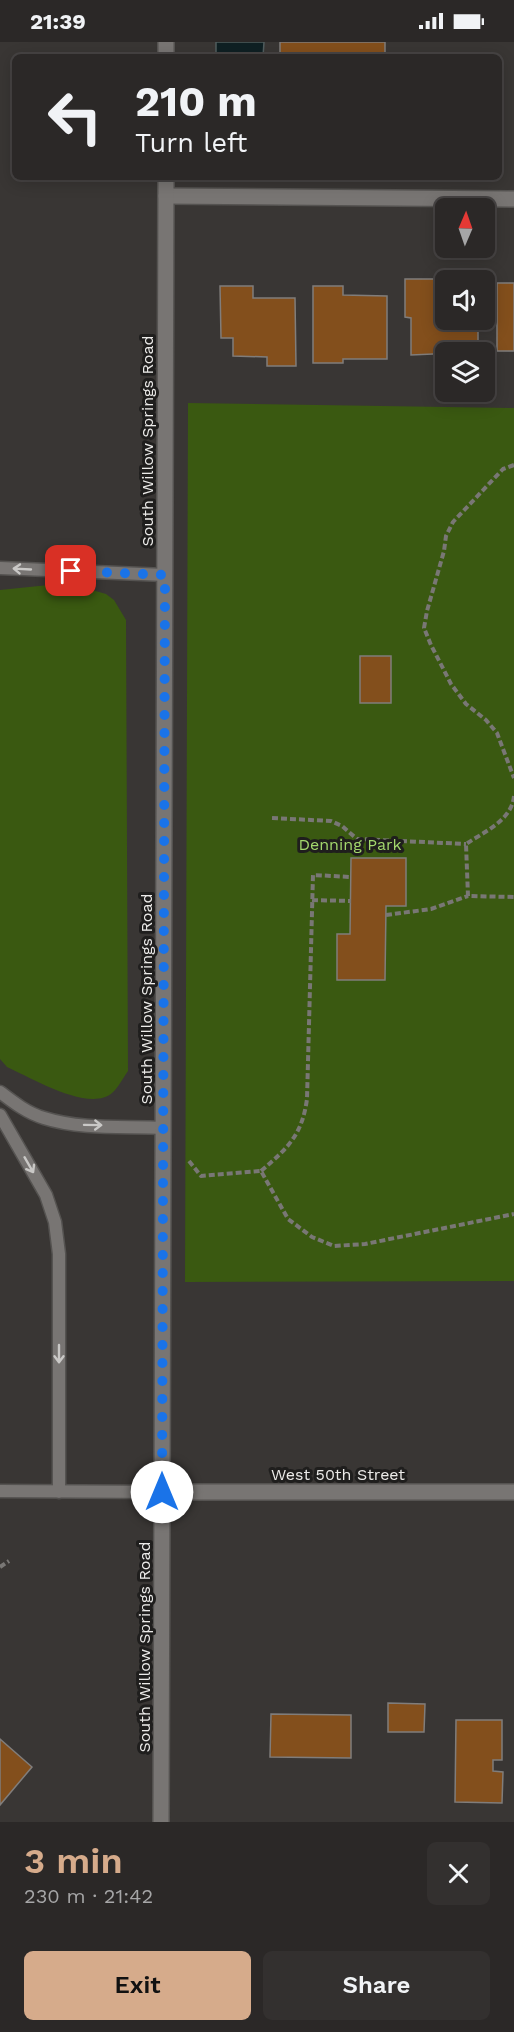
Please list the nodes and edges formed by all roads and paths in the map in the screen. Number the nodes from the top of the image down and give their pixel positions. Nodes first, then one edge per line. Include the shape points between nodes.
1 (166, 180) edge
2 (166, 196) junction
3 (514, 199) edge
4 (514, 465) edge
5 (0, 568) edge
6 (165, 575) junction
7 (514, 778) edge
8 (514, 796) edge
9 (272, 818) dead end
10 (466, 844) junction
11 (351, 877) dead end
12 (468, 896) junction
13 (514, 897) edge
14 (312, 900) junction
15 (351, 901) dead end
16 (386, 915) dead end
17 (0, 1092) edge
18 (0, 1115) edge
19 (163, 1128) junction
20 (189, 1161) dead end
21 (261, 1171) junction
22 (514, 1214) edge
23 (0, 1491) edge
24 (59, 1492) junction
25 (162, 1492) junction
26 (514, 1492) edge
27 (9, 1561) dead end
28 (0, 1567) edge
29 (161, 1822) edge

1 - 2 street, South Willow Springs Road
2 - 3 street
2 - 6 street, South Willow Springs Road
4 - 7 path via 503,469 453,522 446,536 424,628 451,684 497,733
6 -> 5 lane
6 - 19 street, South Willow Springs Road
8 - 10 path via 513,805 502,820
9 - 10 path via 331,821 357,839
10 - 12 path
11 - 14 path via 313,875
12 - 13 path
12 - 16 path via 431,909
14 - 15 path
14 - 21 path via 304,1119 280,1155
17 -> 19 lane via 43,1118 80,1125
18 -> 24 lane via 46,1195 55,1222 59,1254
19 - 25 street, South Willow Springs Road
20 - 21 path via 201,1176
21 - 22 path via 288,1219 312,1237 334,1246 365,1244
23 - 24 lane
24 - 25 lane
25 - 26 street, West 50th Street
25 - 29 street, South Willow Springs Road
27 - 28 path

